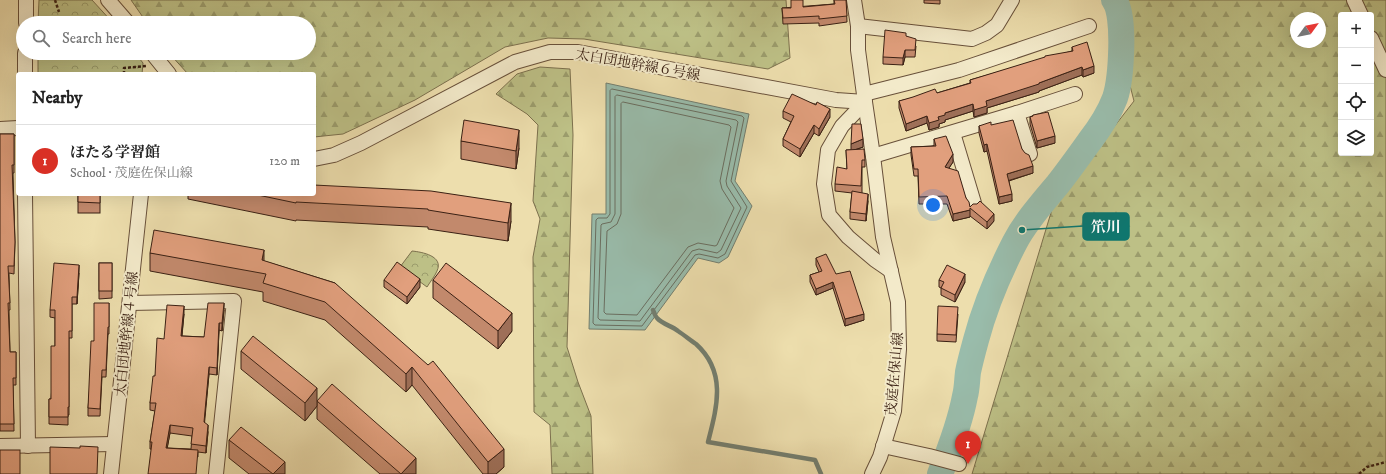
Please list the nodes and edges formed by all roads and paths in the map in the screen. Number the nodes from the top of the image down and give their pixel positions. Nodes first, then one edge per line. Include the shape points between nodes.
1 (26, 0) edge
2 (55, 0) edge
3 (108, 0) edge
4 (854, 0) edge
5 (1012, 0) edge
6 (1354, 0) edge
7 (59, 12) dead end
8 (1359, 12) edge
9 (26, 16) edge
10 (122, 16) edge
11 (858, 26) junction
12 (1089, 26) dead end
13 (1374, 44) edge
14 (25, 60) edge
15 (153, 63) edge
16 (1385, 64) edge
17 (25, 72) edge
18 (124, 72) edge
19 (166, 72) edge
20 (1075, 94) dead end
21 (864, 98) junction
22 (1017, 113) junction
23 (16, 128) edge
24 (0, 129) edge
25 (953, 132) junction
26 (1030, 154) edge
27 (873, 156) junction
28 (316, 158) edge
29 (25, 196) edge
30 (141, 196) edge
31 (974, 203) edge
32 (891, 271) junction
33 (130, 303) junction
34 (114, 444) junction
35 (0, 446) edge
36 (28, 446) junction
37 (883, 446) junction
38 (1386, 462) edge
39 (959, 464) dead end
40 (111, 474) edge
41 (216, 474) edge
42 (872, 474) edge
43 (1359, 474) edge

1 - 9 street
2 - 7 path
3 - 10 street
4 - 11 street, 茂庭佐保山線
5 - 11 street via 997,25 986,34 972,39
6 - 8 street
11 - 21 street, 茂庭佐保山線
12 - 21 street via 960,70
13 - 16 street
14 - 17 street
15 - 18 path via 124,68
15 - 19 street
20 - 22 street
21 - 27 street, 茂庭佐保山線
21 - 28 street, 太白団地幹線６号線 via 836,100 578,52 550,52 515,62 360,143 334,154
21 - 32 street via 842,126 828,150 824,184 829,215 848,237
22 - 25 street
22 - 26 street
23 - 24 street
25 - 27 street
25 - 31 street
27 - 32 street, 茂庭佐保山線 via 883,237
29 - 36 street
30 - 33 street, 太白団地幹線４号線
32 - 37 street, 茂庭佐保山線 via 898,302 899,349 894,411
33 - 34 street, 太白団地幹線４号線
33 - 41 street via 234,301
34 - 36 street
34 - 40 street, 太白団地幹線４号線
35 - 36 street
37 - 39 street
37 - 42 street, 茂庭佐保山線
38 - 43 path via 1368,467

